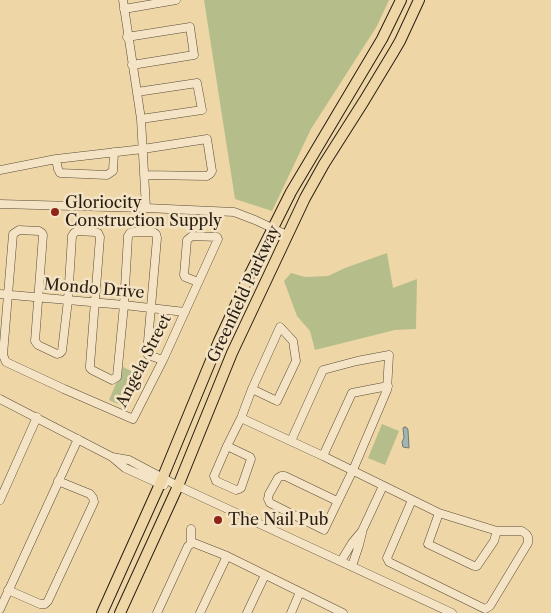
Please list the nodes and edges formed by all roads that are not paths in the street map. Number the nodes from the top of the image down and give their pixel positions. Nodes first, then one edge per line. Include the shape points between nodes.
1 (123, 0) edge
2 (176, 0) edge
3 (401, 0) edge
4 (419, 0) edge
5 (124, 9) junction
6 (127, 37) junction
7 (132, 65) junction
8 (137, 92) junction
9 (141, 119) junction
10 (328, 128) junction
11 (342, 136) junction
12 (143, 149) junction
13 (114, 152) junction
14 (56, 159) junction
15 (0, 170) edge
16 (144, 175) junction
17 (0, 204) edge
18 (146, 208) junction
19 (272, 228) junction
20 (287, 235) junction
21 (198, 282) junction
22 (4, 294) edge
23 (38, 297) junction
24 (68, 300) junction
25 (95, 302) junction
26 (124, 305) junction
27 (151, 308) junction
28 (185, 312) junction
29 (163, 360) junction
30 (388, 386) junction
31 (252, 389) junction
32 (0, 399) edge
33 (37, 417) junction
34 (240, 418) junction
35 (78, 439) junction
36 (291, 441) junction
37 (227, 446) junction
38 (323, 456) junction
39 (353, 470) junction
40 (58, 481) junction
41 (161, 481) junction
42 (178, 486) junction
43 (383, 486) junction
44 (0, 500) edge
45 (412, 500) junction
46 (338, 501) junction
47 (439, 513) junction
48 (191, 530) dead end
49 (362, 531) junction
50 (497, 531) junction
51 (190, 544) junction
52 (226, 556) junction
53 (341, 561) junction
54 (352, 566) junction
55 (265, 575) junction
56 (8, 590) junction
57 (300, 592) junction
58 (0, 609) edge
59 (340, 612) edge
60 (102, 613) edge
61 (120, 613) edge
62 (156, 613) edge
63 (200, 613) edge
64 (247, 613) edge
65 (291, 613) edge
66 (452, 613) edge

1 - 5 street
2 - 5 street
3 - 10 main road, Greenfield Parkway via 382,39
4 - 11 main road, Greenfield Parkway via 400,41
5 - 6 street
6 - 7 street
6 - 7 street via 190,27 194,55
7 - 8 street
8 - 9 street
8 - 9 street via 198,83 202,110
9 - 12 street
10 - 11 main road
10 - 19 main road, Greenfield Parkway
11 - 20 main road, Greenfield Parkway
12 - 13 street
12 - 16 street
12 - 16 street via 207,139 212,171 207,176
13 - 14 street
13 - 14 street via 114,171 107,175 60,173
14 - 15 street
16 - 18 street
17 - 18 street
18 - 19 street via 234,212
19 - 20 street
19 - 41 main road, Greenfield Parkway via 219,341
20 - 42 main road, Greenfield Parkway via 232,353
21 - 21 street, Angela Street via 184,276 187,240 192,236 217,237
21 - 28 street, Angela Street
22 - 23 street, Mondo Drive
22 - 23 street via 13,234 18,230 39,231 43,235
22 - 29 street, Angela Street via 3,355 6,362 133,419
23 - 24 street, Mondo Drive
23 - 24 street via 36,343 57,354 62,351
24 - 25 street, Mondo Drive
24 - 25 street via 72,236 78,231 95,232 100,237
25 - 26 street, Mondo Drive
25 - 26 street via 90,368 112,380 117,376
26 - 27 street, Mondo Drive
26 - 27 street via 128,236 134,232 152,232 157,238
27 - 28 street, Mondo Drive
27 - 29 street via 147,353
28 - 29 street, Angela Street
30 - 36 street via 389,355 323,370
30 - 38 street via 352,393
30 - 39 street
31 - 31 street via 264,363 280,327 294,341 296,361 277,401
31 - 34 street
32 - 33 street
33 - 35 street
33 - 44 street
34 - 36 street
34 - 37 street
35 - 40 street
35 - 41 street via 112,457 129,460
36 - 38 street
37 - 37 street via 251,459 240,488 236,490 214,478
38 - 39 street
39 - 43 street
39 - 46 street
40 - 56 street
40 - 56 street via 90,494 94,502 48,602 40,604
41 - 42 street
41 - 60 main road, Greenfield Parkway
42 - 53 street
42 - 61 main road, Greenfield Parkway
43 - 45 street
43 - 49 street
45 - 47 street
45 - 50 street via 387,558 389,562 485,608 490,606 528,543 528,537 522,531
46 - 46 street via 285,476 278,478 268,494 270,503 324,530
47 - 50 street
47 - 50 street via 428,544 474,566 494,541
48 - 51 street
49 - 53 street
49 - 54 street
51 - 52 street
51 - 62 street
52 - 55 street
52 - 63 street
53 - 54 street
54 - 66 street
55 - 57 street
55 - 64 street
56 - 58 street
57 - 59 street
57 - 65 street

